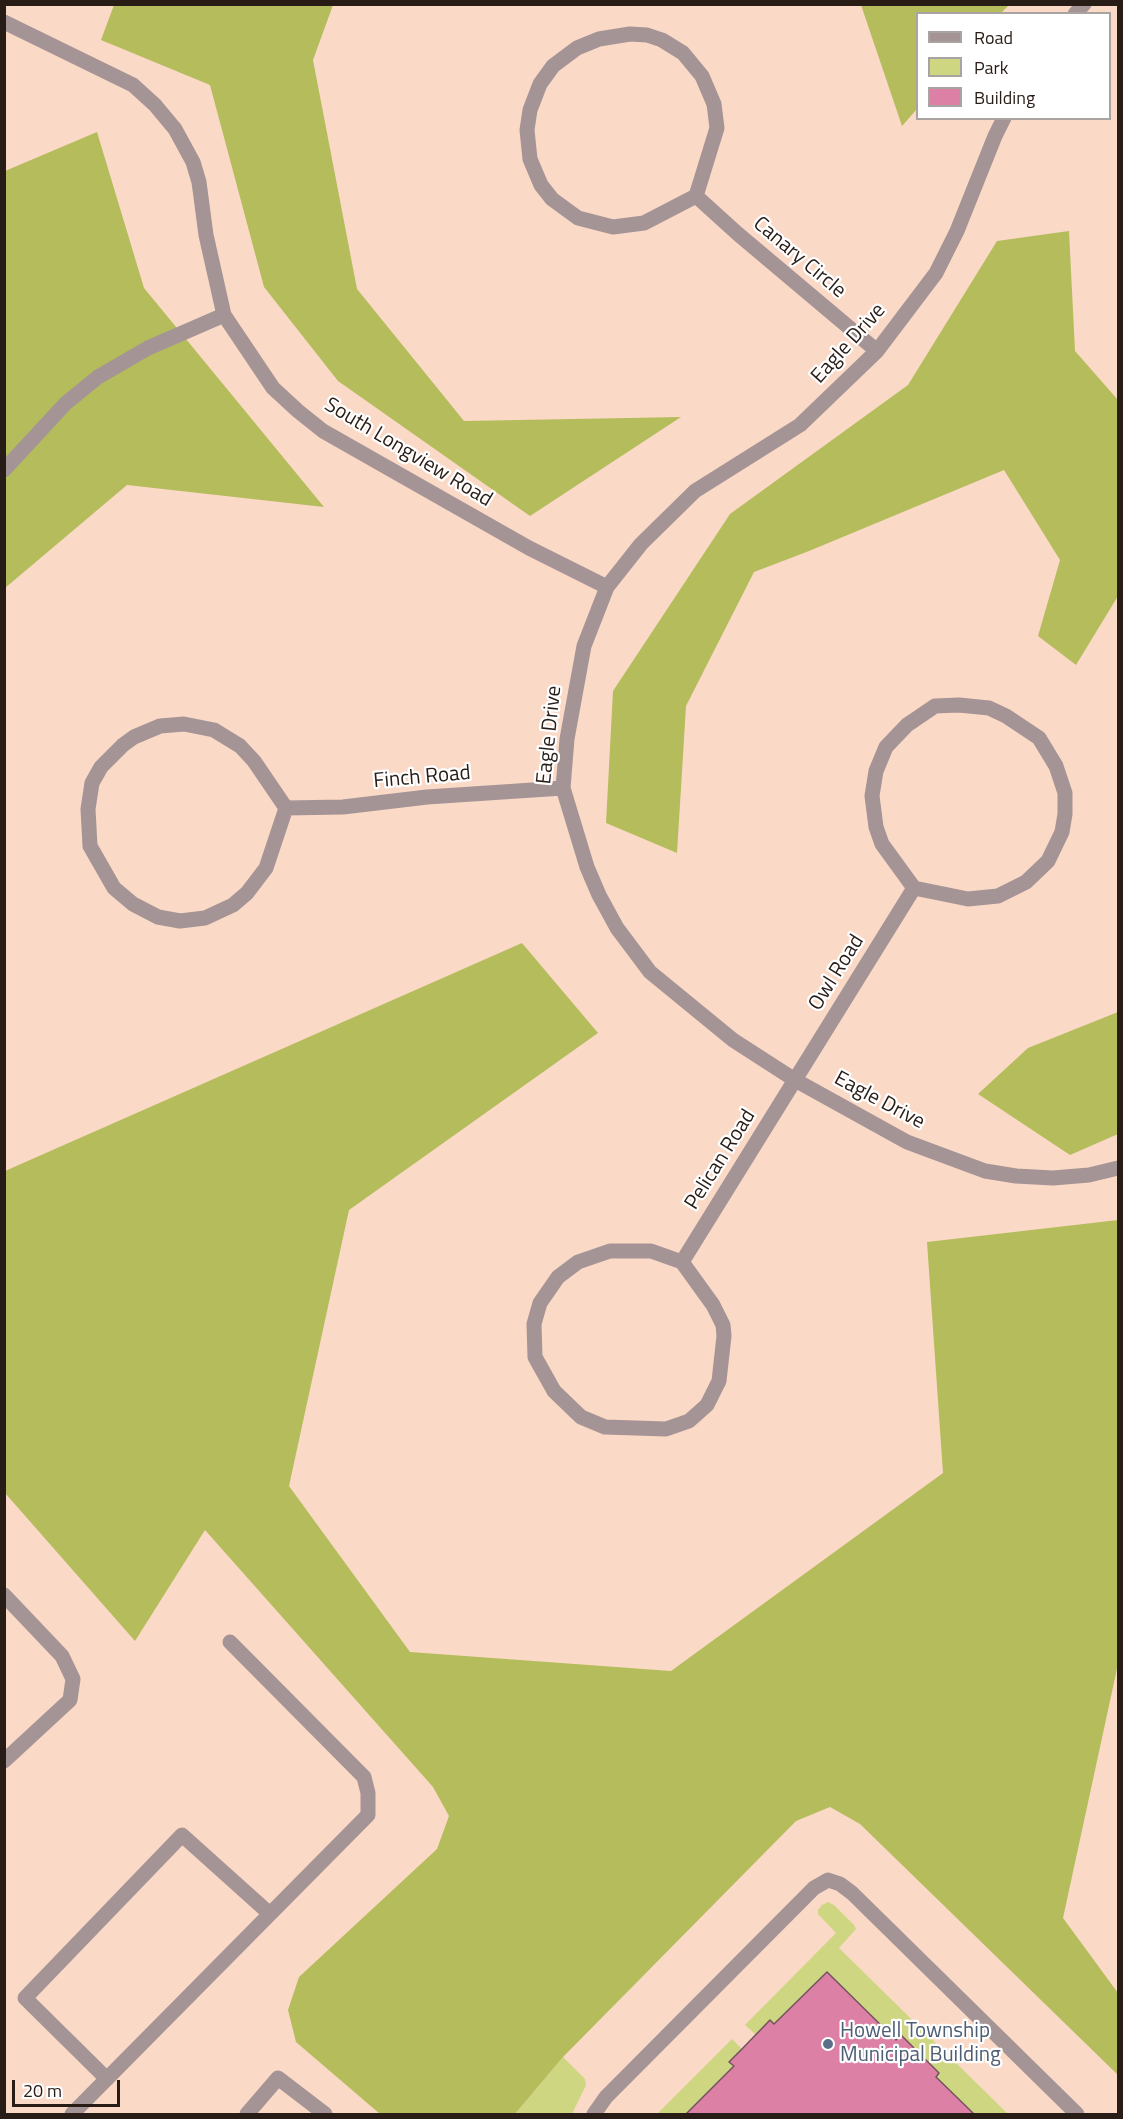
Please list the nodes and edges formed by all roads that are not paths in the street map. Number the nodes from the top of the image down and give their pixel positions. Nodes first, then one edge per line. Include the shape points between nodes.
1 (4, 22) edge
2 (1003, 120) edge
3 (696, 196) junction
4 (224, 315) junction
5 (877, 351) junction
6 (4, 470) edge
7 (607, 587) junction
8 (563, 788) junction
9 (286, 808) junction
10 (914, 888) junction
11 (795, 1080) junction
12 (1119, 1168) edge
13 (682, 1262) junction
14 (4, 1595) edge
15 (230, 1642) dead end
16 (4, 1761) edge
17 (270, 1914) junction
18 (107, 2079) junction
19 (72, 2115) edge
20 (247, 2115) edge
21 (325, 2115) edge
22 (594, 2115) edge
23 (1077, 2115) edge

1 - 4 street, South Longview Road via 132,86 176,129 199,182
2 - 5 street, Eagle Drive via 936,273
3 - 3 street via 717,128 714,104 702,76 683,53 662,40 630,34 599,39 577,48 553,66 540,84 527,130 530,159 552,200 578,218 613,227 644,223
3 - 5 street, Canary Circle
4 - 6 street via 148,348 98,377 66,403
4 - 7 street, South Longview Road via 273,388 323,431 529,548
5 - 7 street, Eagle Drive via 800,426 695,491 641,544
7 - 8 street, Eagle Drive via 584,646
8 - 9 street, Finch Road via 343,807
8 - 11 street, Eagle Drive via 599,895 617,928 650,972 733,1040
9 - 9 street via 240,746 214,730 184,724 160,726 134,737 101,767 89,800 90,846 114,888 133,904 158,917 180,921 205,918 233,905 266,868
10 - 10 street via 968,899 998,896 1026,882 1048,861 1062,832 1065,793 1056,766 1039,738 989,708 935,706 907,724 886,747 876,771 872,796 876,827 882,844
10 - 11 street, Owl Road
11 - 12 street, Eagle Drive via 907,1142 985,1171 1053,1178
11 - 13 street, Pelican Road
13 - 13 street via 651,1251 610,1251 578,1262 558,1277 540,1303 534,1324 535,1357 554,1391 581,1417 604,1427 666,1429 689,1421 707,1406 719,1381 723,1325
14 - 16 street via 62,1656 73,1679 70,1700
15 - 17 street via 364,1777 368,1793 368,1815
17 - 18 street
17 - 18 street via 182,1835 25,1998
18 - 19 street
20 - 21 street via 278,2078
22 - 23 street via 606,2097 814,1888 828,1880 852,1893

